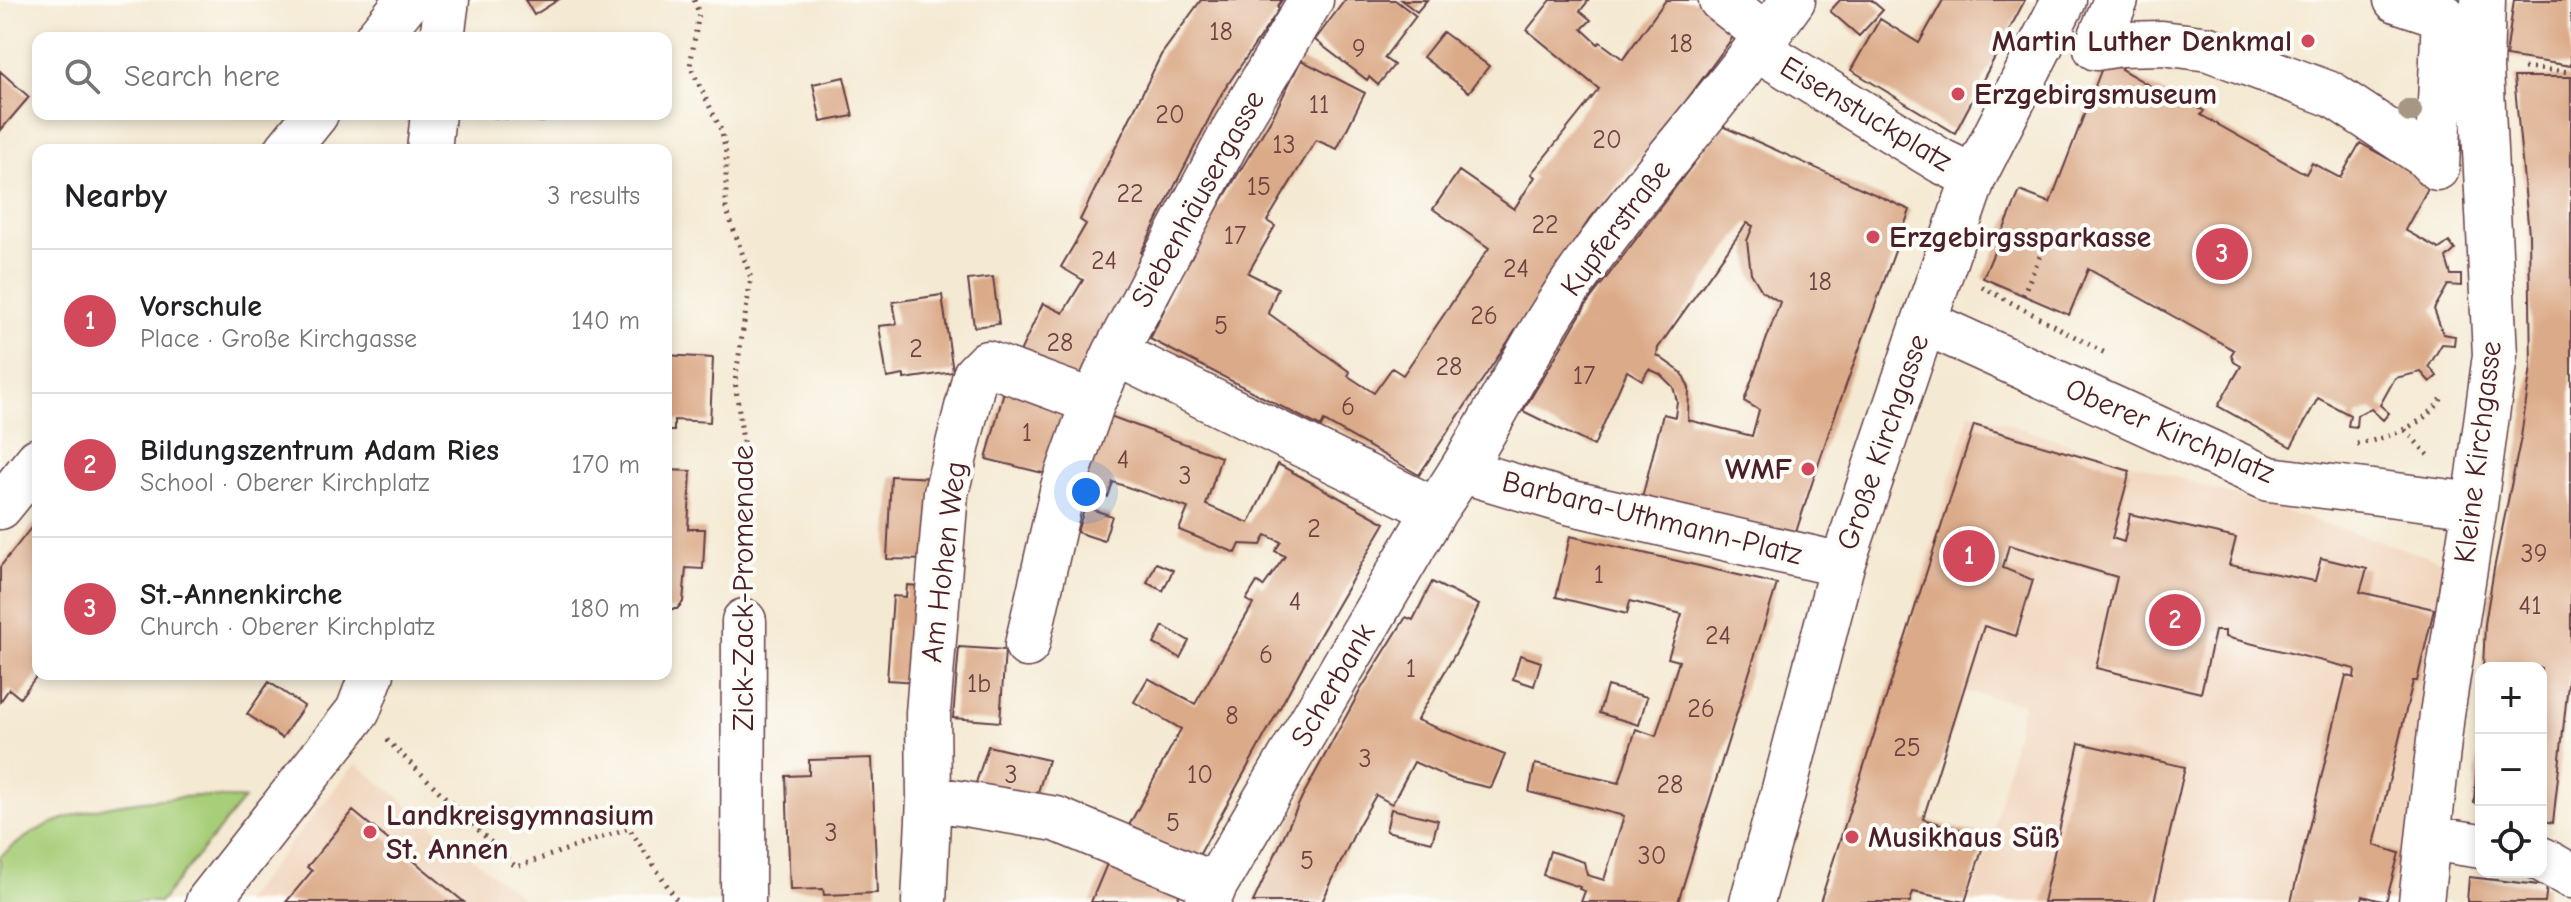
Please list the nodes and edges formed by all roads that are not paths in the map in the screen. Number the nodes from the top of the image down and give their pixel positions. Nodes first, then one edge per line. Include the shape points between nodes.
1 (408, 0) edge
2 (447, 0) edge
3 (1311, 0) edge
4 (1721, 0) edge
5 (1793, 0) edge
6 (2064, 0) edge
7 (2116, 0) edge
8 (2396, 0) edge
9 (2483, 0) edge
10 (382, 32) edge
11 (443, 32) edge
12 (1762, 43) junction
13 (311, 120) edge
14 (432, 120) edge
15 (292, 144) edge
16 (430, 144) edge
17 (1974, 177) junction
18 (1924, 322) junction
19 (1115, 353) junction
20 (1093, 402) junction
21 (32, 467) edge
22 (1463, 471) junction
23 (2475, 505) junction
24 (0, 507) edge
25 (1435, 510) junction
26 (1842, 565) junction
27 (744, 621) road end
28 (1027, 645) dead end
29 (365, 692) edge
30 (929, 798) junction
31 (2429, 838) junction
32 (2475, 845) edge
33 (2547, 862) edge
34 (2571, 876) edge
35 (1212, 894) edge
36 (208, 902) edge
37 (743, 902) edge
38 (924, 902) edge
39 (1752, 902) edge
40 (2421, 902) edge

1 - 10 street
2 - 11 street
3 - 19 street, Siebenhäusergasse via 1235,127
4 - 12 street, Eisenstuckplatz
5 - 12 street, Kupferstraße
6 - 17 street, Große Kirchgasse
7 - 8 street via 2096,48 2162,43 2209,49 2333,95 2437,168 2444,16
9 - 23 street, Kleine Kirchgasse via 2481,68 2495,355
12 - 17 street, Eisenstuckplatz via 1941,161
12 - 22 street, Kupferstraße via 1572,283
13 - 15 street
14 - 16 street
17 - 18 street, Große Kirchgasse
18 - 23 street, Oberer Kirchplatz via 2269,479
18 - 26 street, Große Kirchgasse
19 - 20 street, Siebenhäusergasse
19 - 25 street
20 - 28 street via 1063,487
20 - 30 street, Am Hohen Weg via 987,363 975,375 946,493 928,713
21 - 24 street
22 - 25 street, Scherbank
22 - 26 street, Barbara-Uthmann-Platz via 1568,502
23 - 31 street, Kleine Kirchgasse via 2442,714
25 - 35 street, Scherbank
26 - 39 street, Große Kirchgasse
27 - 37 street, Zick-Zack-Promenade
29 - 36 street
30 - 35 street via 1056,819
30 - 38 street, Am Hohen Weg
31 - 32 street
31 - 40 street, Kleine Kirchgasse
33 - 34 street

